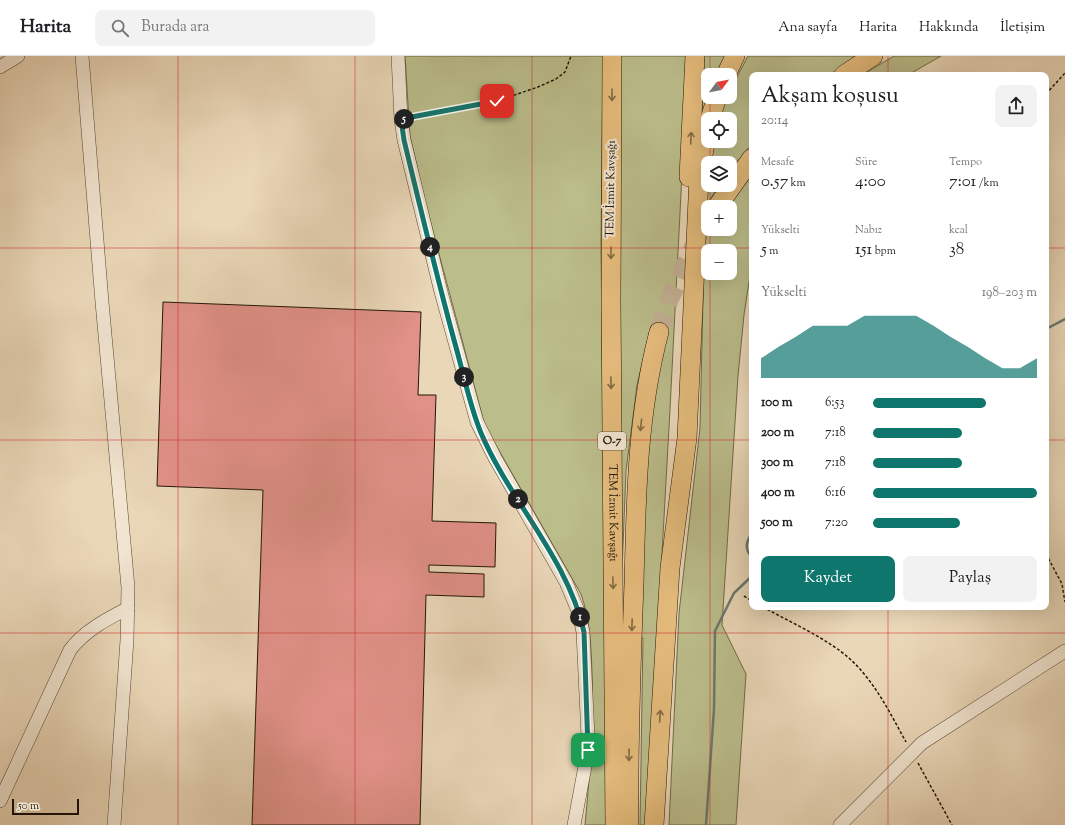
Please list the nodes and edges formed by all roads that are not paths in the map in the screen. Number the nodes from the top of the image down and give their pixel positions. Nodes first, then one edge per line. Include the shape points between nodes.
1 (18, 56) edge
2 (82, 56) edge
3 (398, 56) edge
4 (612, 56) edge
5 (695, 56) edge
6 (735, 56) edge
7 (873, 56) edge
8 (0, 67) edge
9 (729, 68) edge
10 (849, 72) edge
11 (704, 148) edge
12 (749, 162) edge
13 (722, 200) edge
14 (659, 332) tunnel mouth
15 (670, 568) junction
16 (128, 608) junction
17 (1065, 651) edge
18 (0, 801) edge
19 (114, 825) edge
20 (574, 825) edge
21 (615, 825) edge
22 (629, 825) edge
23 (654, 825) edge
24 (840, 825) edge

1 - 8 street
2 - 16 street
3 - 20 street via 401,119 406,148 439,284 477,422 566,582 584,632 588,750
4 -> 21 highway, TEM İzmit Kavşağı / O-7 via 610,301
15 -> 5 highway
6 - 9 highway
7 - 10 highway
11 - 15 highway via 699,177 687,438
12 - 13 highway
14 -> 22 highway via 649,371 637,463
23 -> 15 highway
16 - 18 street via 102,622 76,642 70,650
16 - 19 street
17 - 24 street via 922,743

